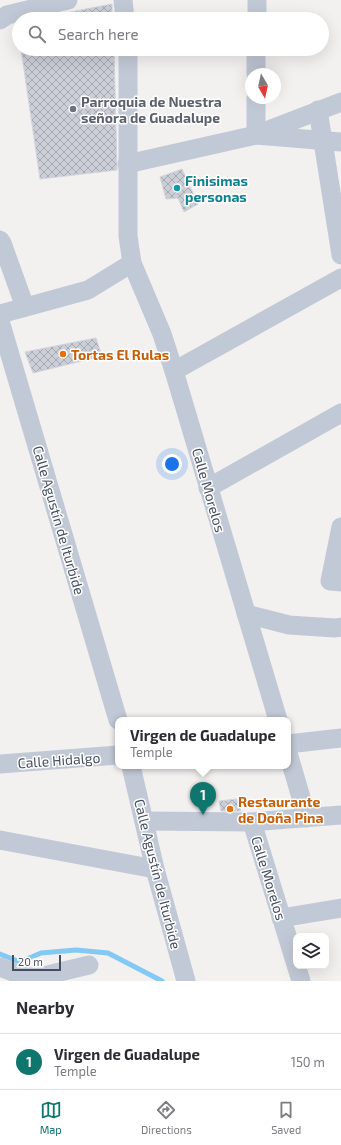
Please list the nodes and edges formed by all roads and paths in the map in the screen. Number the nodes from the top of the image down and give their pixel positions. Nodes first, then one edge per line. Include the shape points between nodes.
1 (68, 0) edge
2 (124, 0) edge
3 (19, 12) edge
4 (125, 12) edge
5 (12, 14) edge
6 (0, 20) edge
7 (128, 56) edge
8 (256, 56) edge
9 (256, 68) edge
10 (341, 102) edge
11 (256, 104) edge
12 (318, 110) junction
13 (256, 135) junction
14 (332, 142) edge
15 (127, 164) junction
16 (0, 240) edge
17 (341, 255) edge
18 (132, 263) junction
19 (341, 278) edge
20 (25, 307) junction
21 (0, 314) edge
22 (0, 320) edge
23 (174, 371) junction
24 (341, 413) edge
25 (208, 488) junction
26 (341, 527) edge
27 (341, 582) edge
28 (246, 614) junction
29 (341, 627) edge
30 (117, 717) edge
31 (277, 717) edge
32 (341, 738) edge
33 (291, 744) edge
34 (115, 755) edge
35 (291, 763) edge
36 (0, 764) edge
37 (132, 769) edge
38 (341, 815) edge
39 (307, 818) junction
40 (144, 820) junction
41 (252, 822) junction
42 (0, 840) edge
43 (155, 869) junction
44 (341, 908) edge
45 (281, 918) junction
46 (89, 965) dead end
47 (0, 967) edge
48 (186, 981) edge
49 (300, 981) edge

1 - 3 street
2 - 4 street
5 - 6 street
7 - 15 street, Calle Morelos
8 - 9 street
10 - 12 street
11 - 13 street
12 - 13 street
12 - 14 street
13 - 14 street
13 - 15 street
14 - 17 street
15 - 18 street, Calle Morelos via 128,236
16 - 20 street
18 - 20 street via 88,290
18 - 23 street, Calle Morelos via 162,334
19 - 23 street
20 - 21 street
22 - 30 street, Calle Agustín de Iturbide
23 - 25 street, Calle Morelos
24 - 25 street
25 - 28 street, Calle Morelos
26 - 27 street via 330,581
28 - 29 street via 289,625
28 - 31 street, Calle Morelos
32 - 33 street
34 - 36 street, Calle Hidalgo
35 - 39 street
37 - 40 street, Calle Agustín de Iturbide
38 - 39 street
39 - 41 street
40 - 41 street
40 - 43 street, Calle Agustín de Iturbide
41 - 45 street, Calle Morelos
42 - 43 street
43 - 48 street, Calle Agustín de Iturbide
44 - 45 street
45 - 49 street, Calle Morelos
46 - 47 street via 39,977 26,977

